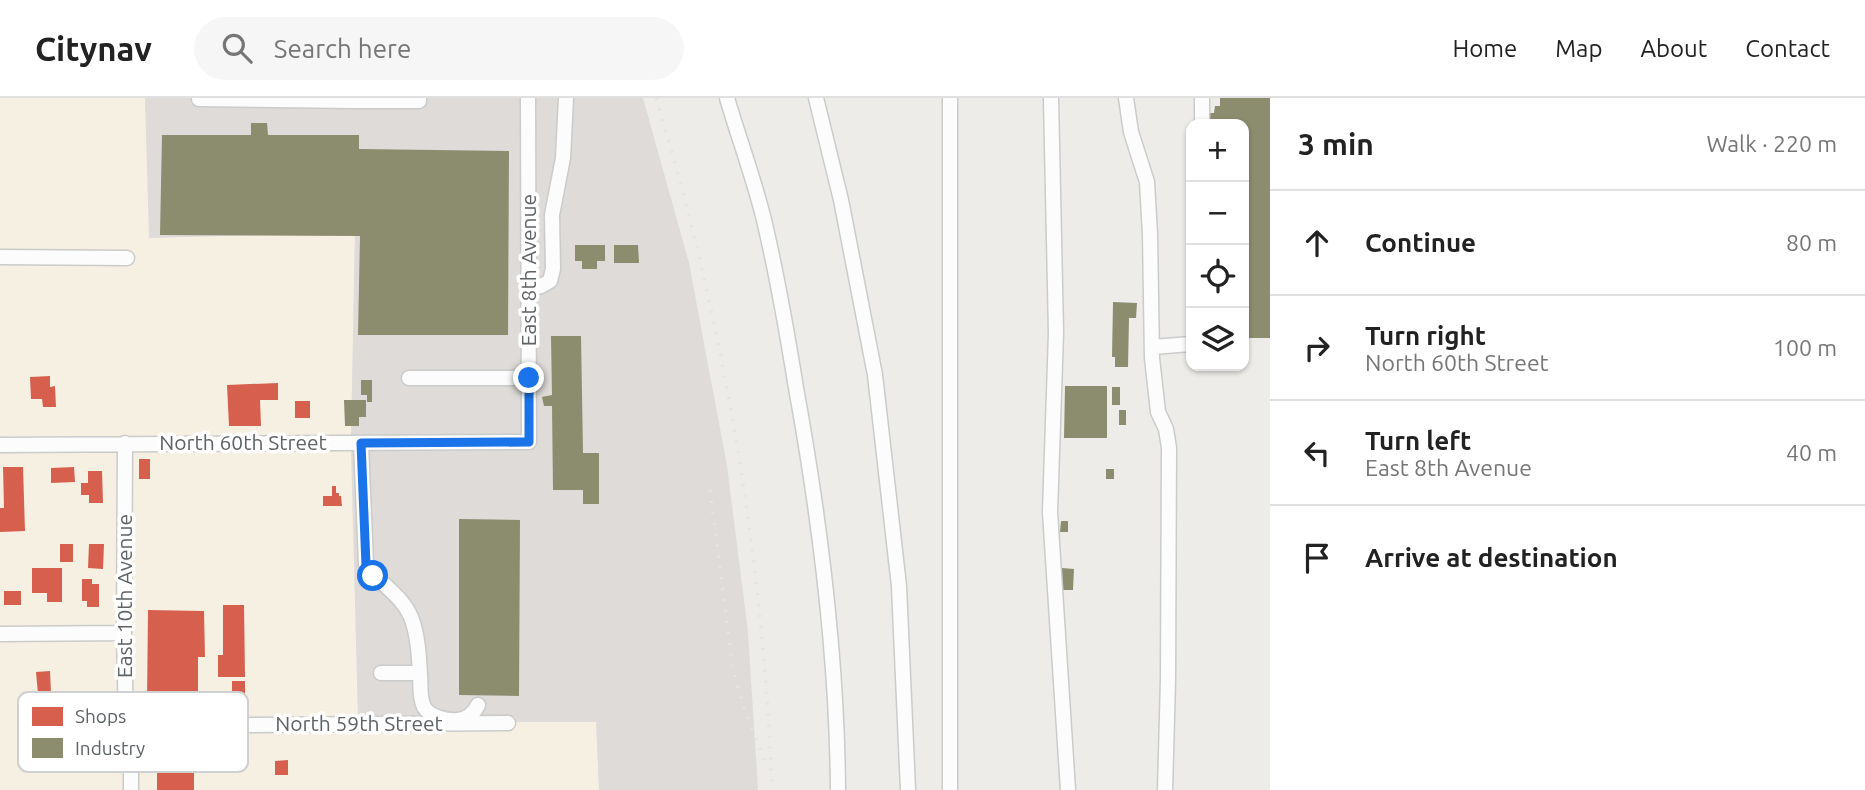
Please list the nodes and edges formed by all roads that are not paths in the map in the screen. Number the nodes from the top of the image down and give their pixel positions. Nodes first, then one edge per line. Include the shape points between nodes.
1 (199, 98) edge
2 (419, 98) edge
3 (528, 98) edge
4 (566, 98) edge
5 (727, 98) edge
6 (816, 98) edge
7 (950, 98) edge
8 (1051, 98) edge
9 (1126, 98) edge
10 (1202, 98) edge
11 (276, 99) edge
12 (352, 99) edge
13 (1202, 119) edge
14 (0, 257) edge
15 (127, 258) dead end
16 (529, 288) junction
17 (1186, 344) edge
18 (1152, 347) junction
19 (529, 378) junction
20 (410, 379) dead end
21 (529, 442) joint
22 (125, 443) junction
23 (361, 443) junction
24 (0, 445) edge
25 (124, 632) junction
26 (0, 634) edge
27 (381, 673) dead end
28 (420, 673) junction
29 (125, 692) edge
30 (478, 705) dead end
31 (508, 723) dead end
32 (248, 725) edge
33 (131, 772) edge
34 (131, 790) edge
35 (838, 790) edge
36 (908, 790) edge
37 (950, 790) edge
38 (1068, 790) edge
39 (1165, 790) edge

1 - 11 street
2 - 12 street
3 - 16 street, East 8th Avenue
4 - 16 street via 563,158 552,215 553,269 550,281
5 - 35 street via 764,219 806,445 832,661
6 - 36 street via 876,375 899,586
7 - 37 street
8 - 38 street via 1056,333 1050,512
9 - 18 street via 1147,182
10 - 13 street
11 - 12 street
14 - 15 street
16 - 19 street, East 8th Avenue
17 - 18 street
18 - 39 street via 1158,412 1169,448
19 - 20 street
19 - 21 street, East 8th Avenue
21 - 23 street, North 60th Street
22 - 23 street, North 60th Street
22 - 24 street, North 60th Street
22 - 25 street, East 10th Avenue
23 - 28 street via 366,565 410,615
25 - 26 street
25 - 29 street, East 10th Avenue
27 - 28 street
28 - 30 street via 425,708 435,717 460,720
31 - 32 street, North 59th Street
33 - 34 street, East 10th Avenue

